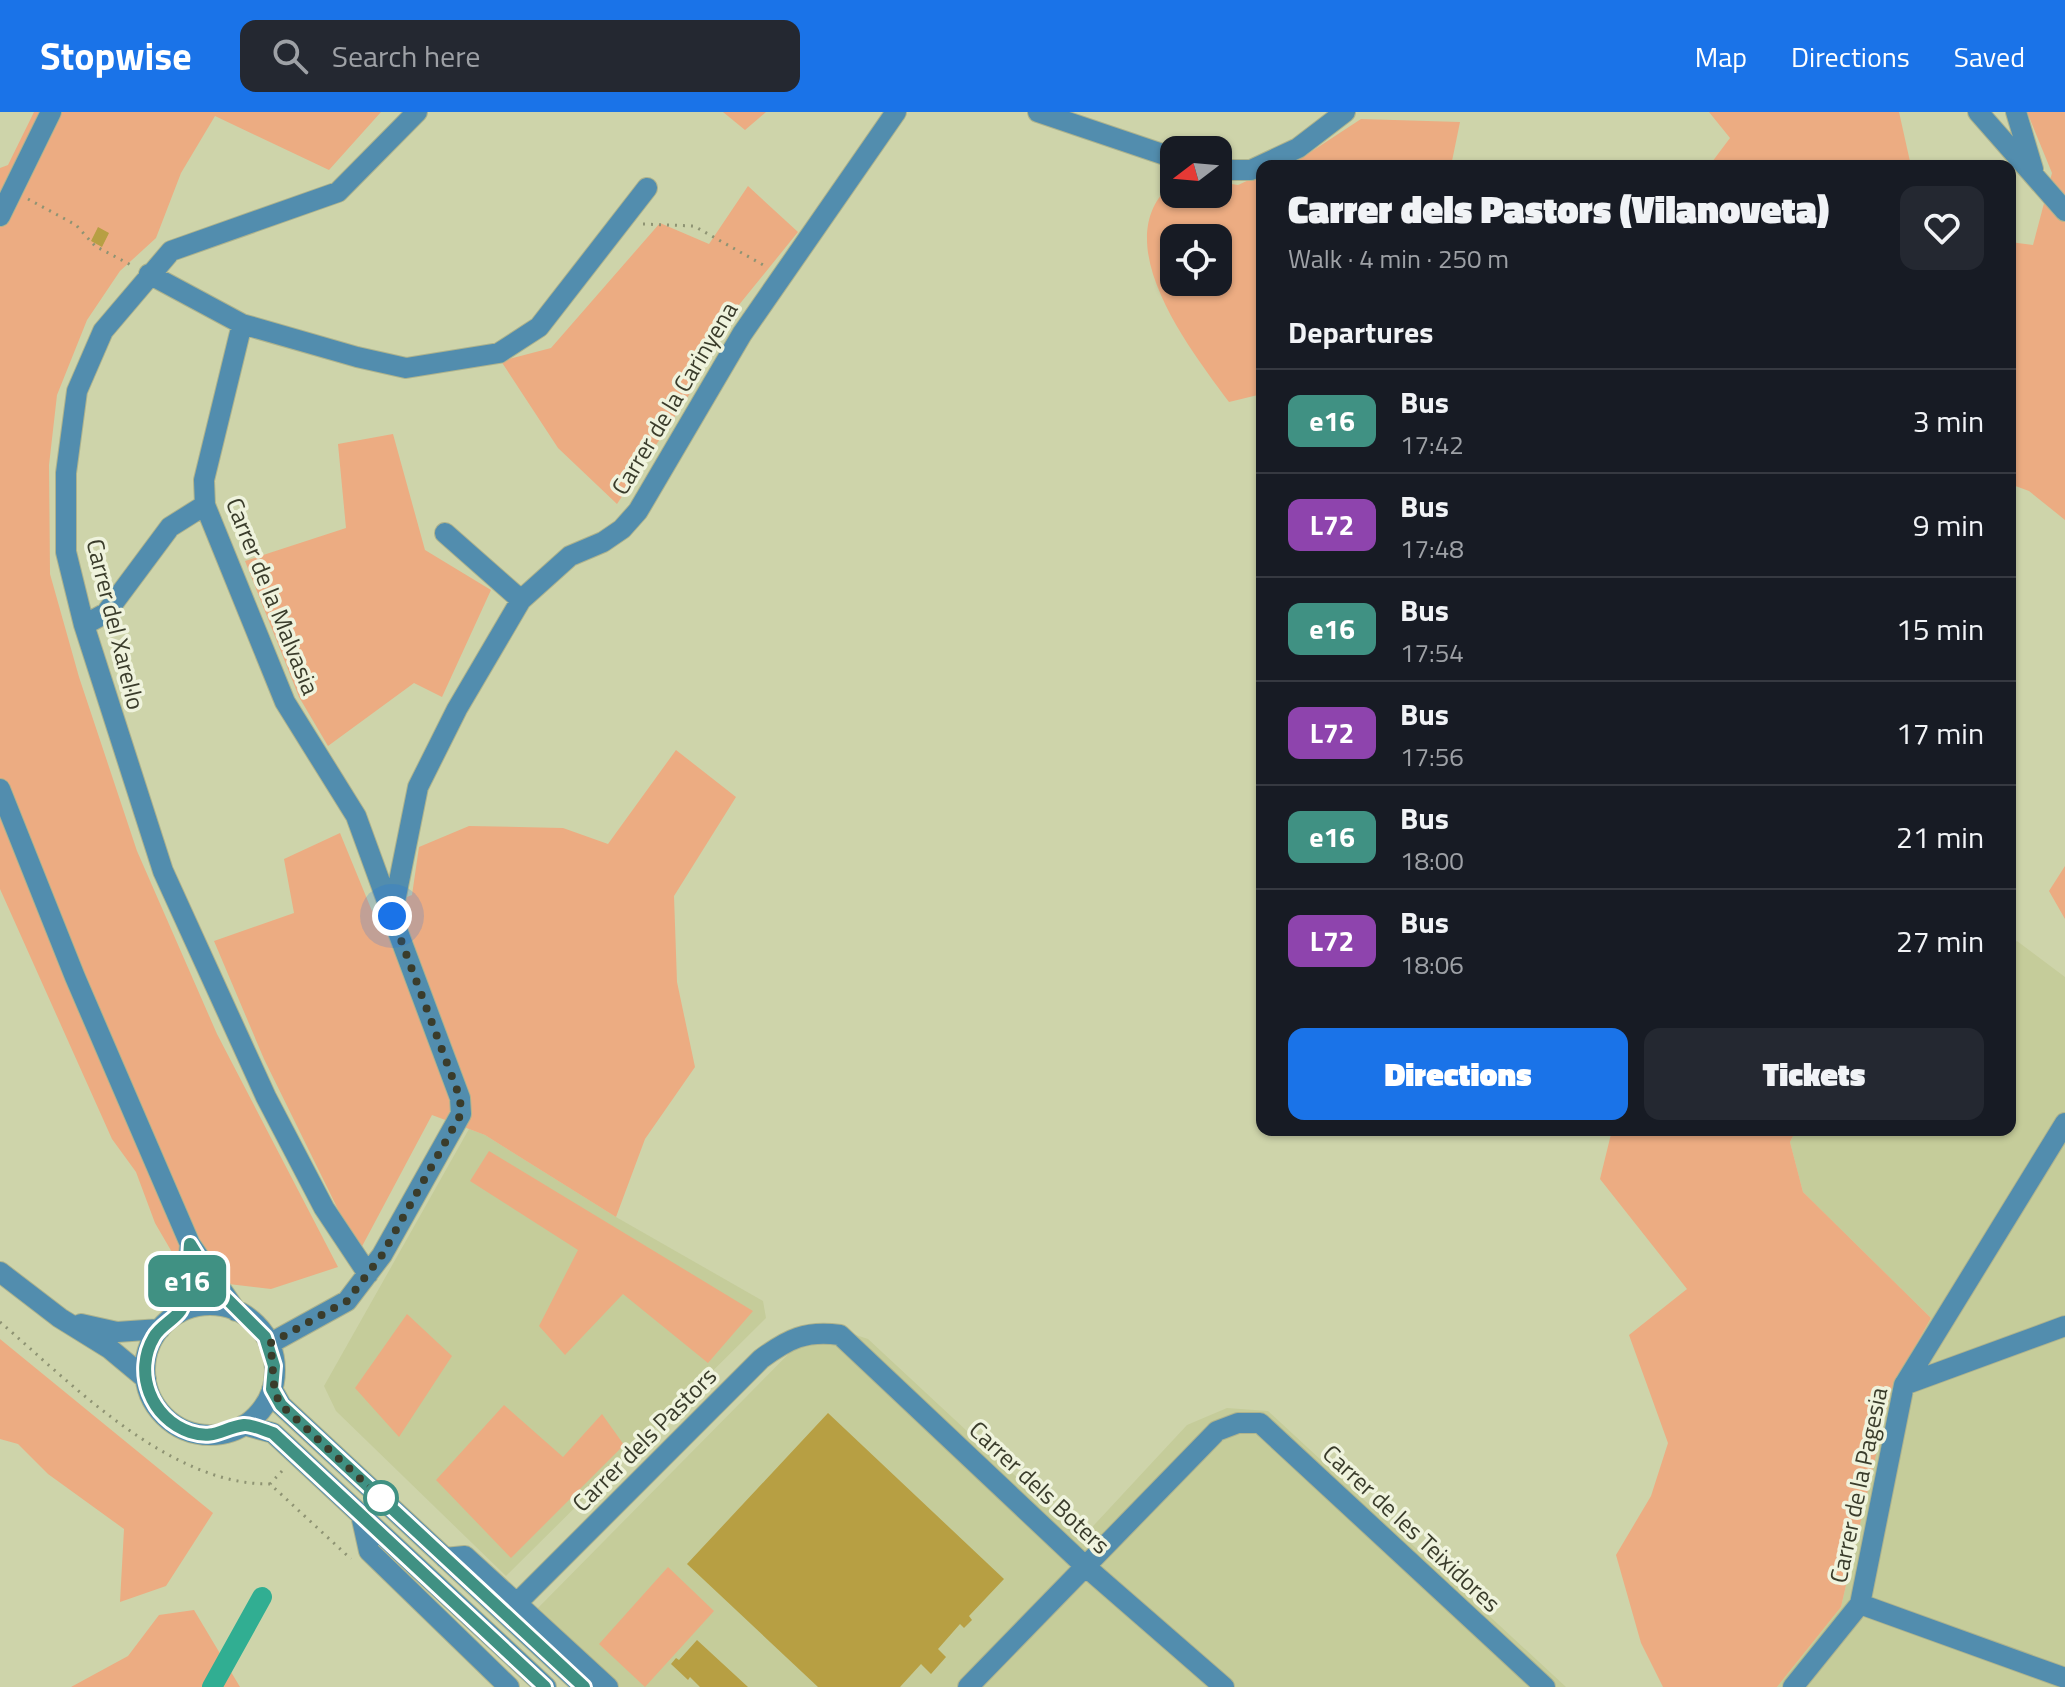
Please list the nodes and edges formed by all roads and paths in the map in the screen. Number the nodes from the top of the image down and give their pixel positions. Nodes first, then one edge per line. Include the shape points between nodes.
1 (51, 112) edge
2 (417, 112) edge
3 (896, 112) edge
4 (1038, 112) edge
5 (1345, 112) edge
6 (1978, 112) edge
7 (2016, 112) edge
8 (1160, 153) edge
9 (1272, 160) edge
10 (1256, 168) edge
11 (1232, 170) edge
12 (2034, 173) junction
13 (647, 188) dead end
14 (12, 191) junction
15 (2065, 211) edge
16 (0, 216) edge
17 (619, 224) junction
18 (149, 274) junction
19 (780, 275) junction
20 (242, 324) junction
21 (205, 505) junction
22 (445, 533) dead end
23 (521, 600) junction
24 (84, 625) junction
25 (0, 789) edge
26 (392, 916) junction
27 (2065, 1123) edge
28 (190, 1244) junction
29 (0, 1272) edge
30 (368, 1274) junction
31 (236, 1311) junction
32 (179, 1313) junction
33 (60, 1318) junction
34 (0, 1322) edge
35 (2065, 1326) edge
36 (160, 1329) junction
37 (819, 1332) joint
38 (269, 1344) junction
39 (146, 1379) junction
40 (1904, 1385) junction
41 (276, 1397) junction
42 (244, 1425) junction
43 (270, 1484) dead end
44 (361, 1515) junction
45 (445, 1558) junction
46 (1085, 1566) junction
47 (518, 1602) junction
48 (1860, 1604) junction
49 (2065, 1678) edge
50 (509, 1687) edge
51 (546, 1687) edge
52 (584, 1687) edge
53 (608, 1687) edge
54 (968, 1687) edge
55 (1224, 1687) edge
56 (1545, 1687) edge
57 (1793, 1687) edge

1 - 14 street
2 - 18 street, Carrer del Xarel·lo via 338,192 171,251
3 - 19 street, Carrer de la Carinyena
4 - 8 street
5 - 9 street via 1298,148
6 - 12 street
7 - 12 street
10 - 11 street
12 - 15 street
13 - 17 street
14 - 16 street
14 - 18 path via 76,225 95,246
17 - 19 path via 694,226
17 - 20 street via 539,327 499,353 406,368
18 - 20 street
18 - 24 street, Carrer del Xarel·lo via 103,331 77,391 66,473 66,552
19 - 23 street, Carrer de la Carinyena via 638,511 603,542 570,556
20 - 21 street, Carrer de la Malvasia via 204,480
21 - 24 street via 170,527 106,613
21 - 26 street, Carrer de la Malvasia via 285,702 356,816
22 - 23 street
23 - 26 street, Carrer de la Carinyena via 418,787
24 - 30 street, Carrer del Xarel·lo via 163,871 266,1097 324,1208
25 - 28 street
26 - 30 street via 460,1098 461,1114
27 - 40 street, Carrer de la Pagesia
28 - 31 street
28 - 32 street
29 - 33 street
30 - 38 street via 347,1301
31 - 32 street via 207,1305
31 - 38 street via 256,1324
32 - 36 street
33 - 36 street via 117,1332
33 - 39 street
34 - 43 path via 74,1386 170,1456 226,1479
35 - 40 street
36 - 39 street via 148,1349
37 - 46 street, Carrer dels Boters via 840,1335
37 - 47 street, Carrer dels Pastors via 791,1337 761,1359
38 - 41 street
39 - 42 street via 159,1410 187,1431 212,1435
40 - 48 street, Carrer de la Pagesia
41 - 42 street
41 - 45 street
42 - 44 street via 273,1433
44 - 50 street via 369,1551
44 - 51 street
45 - 47 street via 465,1556
45 - 52 street
46 - 54 street
46 - 55 street, Carrer dels Boters
46 - 56 street, Carrer de les Teixidores via 1217,1431 1238,1423 1260,1423
47 - 53 street
48 - 49 street
48 - 57 street, Carrer de la Pagesia

